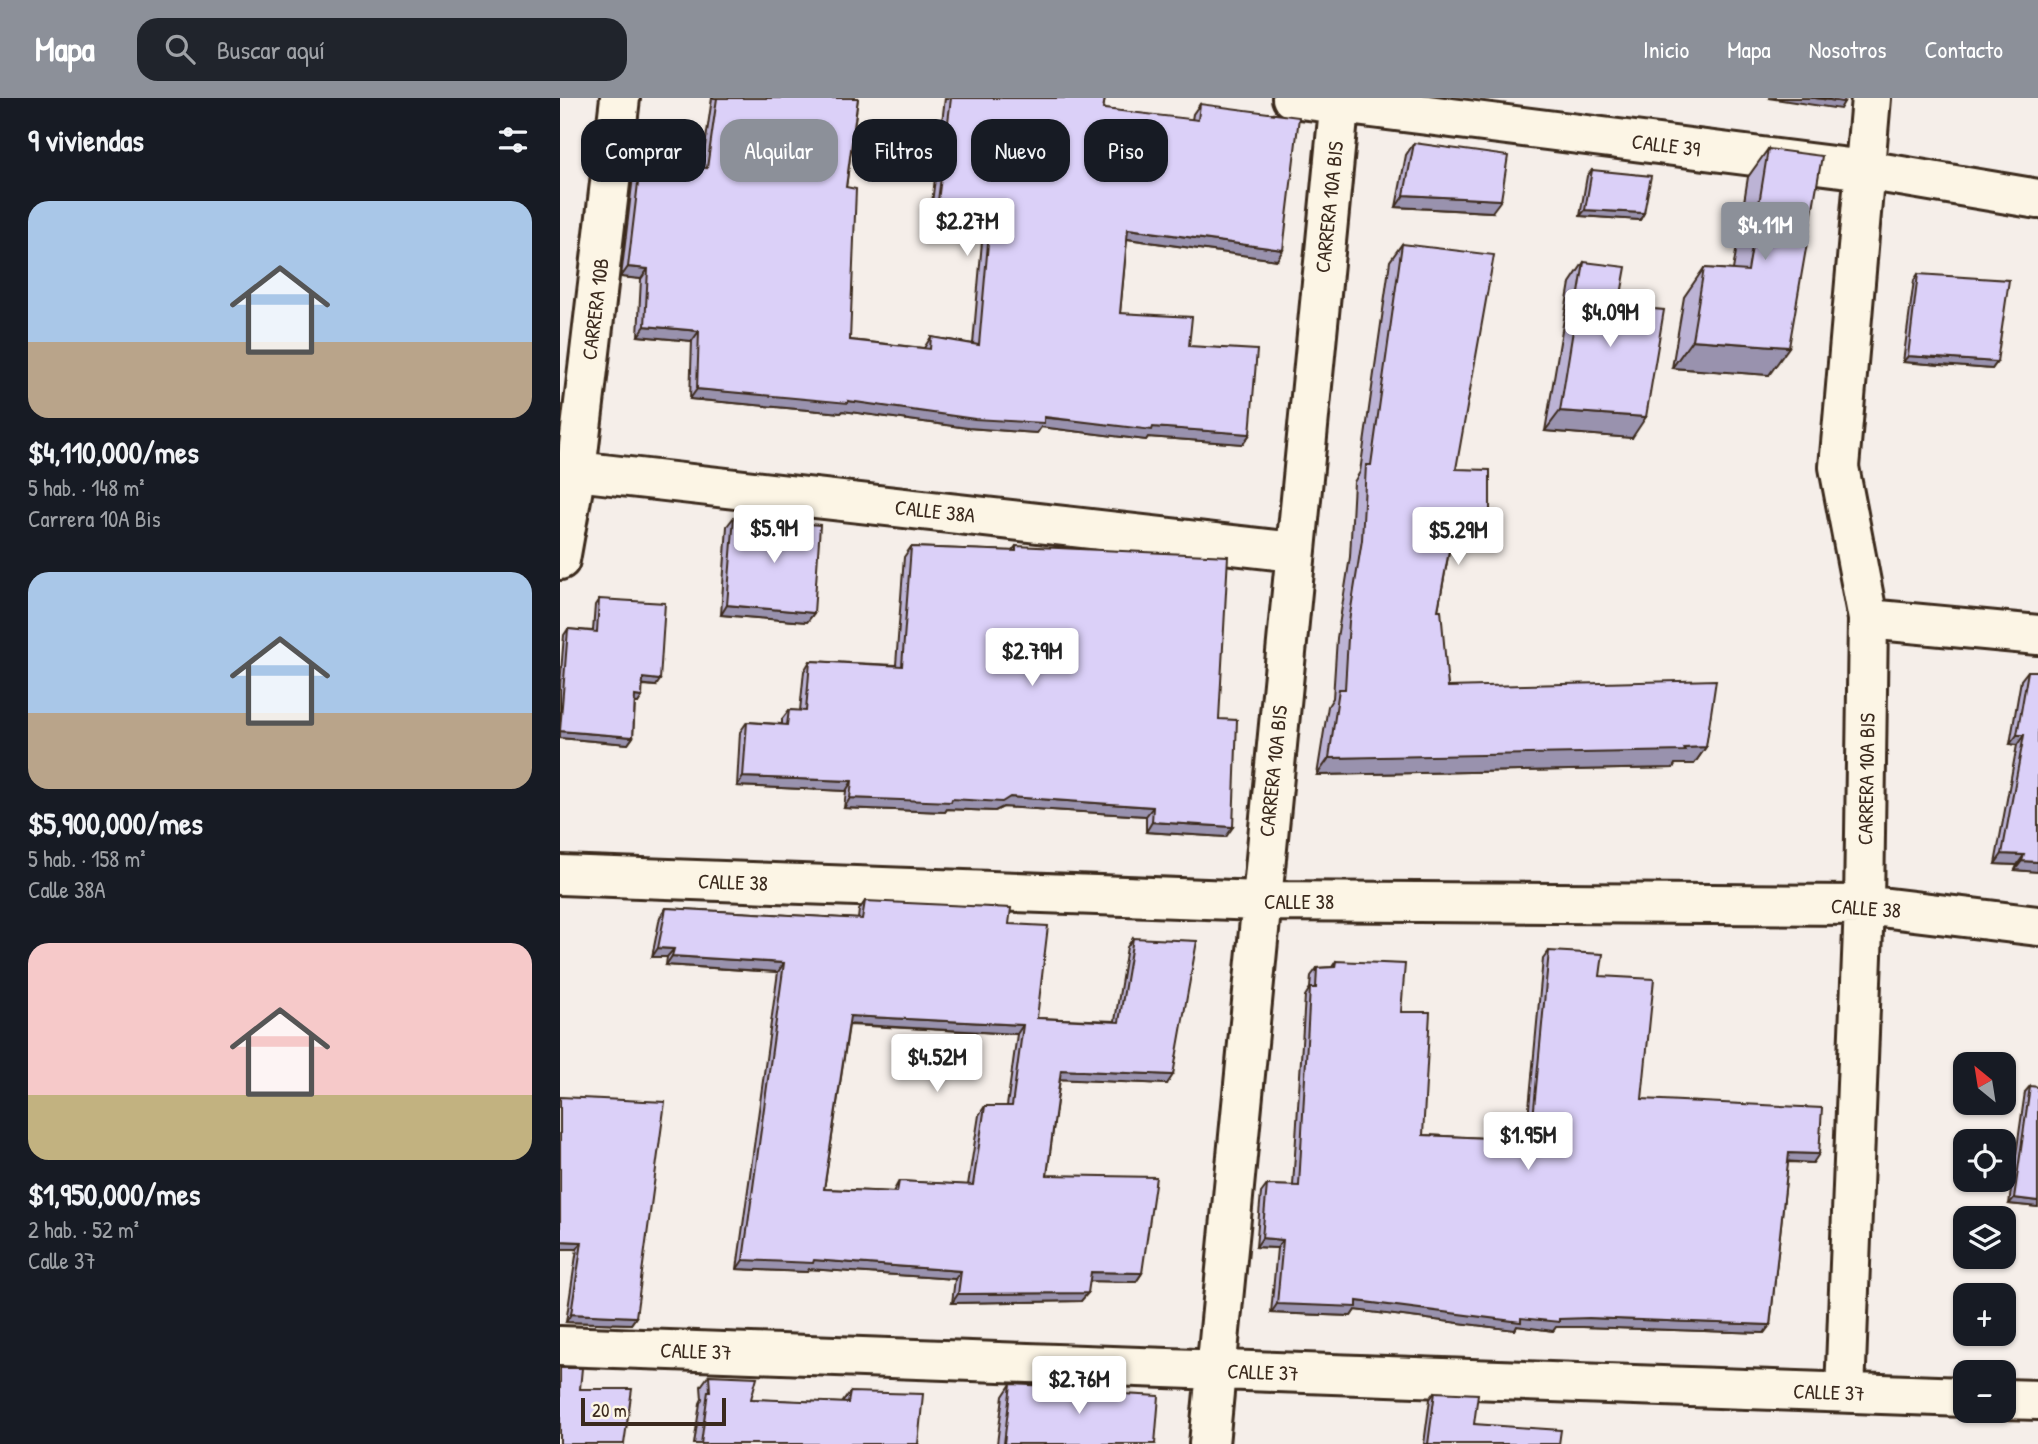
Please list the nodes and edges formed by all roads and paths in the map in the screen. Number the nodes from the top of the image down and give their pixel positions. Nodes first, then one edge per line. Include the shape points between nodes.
1 (620, 98) edge
2 (1292, 98) edge
3 (1871, 98) edge
4 (1340, 101) edge
5 (1865, 170) junction
6 (2038, 199) edge
7 (576, 471) junction
8 (1295, 552) junction
9 (560, 560) edge
10 (1868, 620) junction
11 (2038, 635) edge
12 (560, 875) edge
13 (1260, 901) junction
14 (1864, 905) junction
15 (2038, 926) edge
16 (560, 1346) edge
17 (1217, 1371) junction
18 (1845, 1392) junction
19 (1953, 1396) edge
20 (2016, 1399) edge
21 (2038, 1400) edge
22 (1209, 1444) edge

1 - 7 street, CARRERA 10B
2 - 4 street, CALLE 39
3 - 5 street, CARRERA 10A BIS
4 - 5 street, CALLE 39
4 - 8 street, CARRERA 10A BIS
5 - 6 street, CALLE 39
5 - 10 street, CARRERA 10A BIS via 1839,467
7 - 8 street, CALLE 38A
7 - 9 street, CARRERA 10B
8 - 13 street, CARRERA 10A BIS
10 - 11 street
10 - 14 street, CARRERA 10A BIS
12 - 13 street, CALLE 38
13 - 14 street, CALLE 38
13 - 17 street, CARRERA 10A BIS
14 - 15 street, CALLE 38
14 - 18 street, CARRERA 10A BIS
16 - 17 street, CALLE 37
17 - 18 street, CALLE 37
17 - 22 street, CARRERA 10A BIS
18 - 19 street, CALLE 37
20 - 21 street

